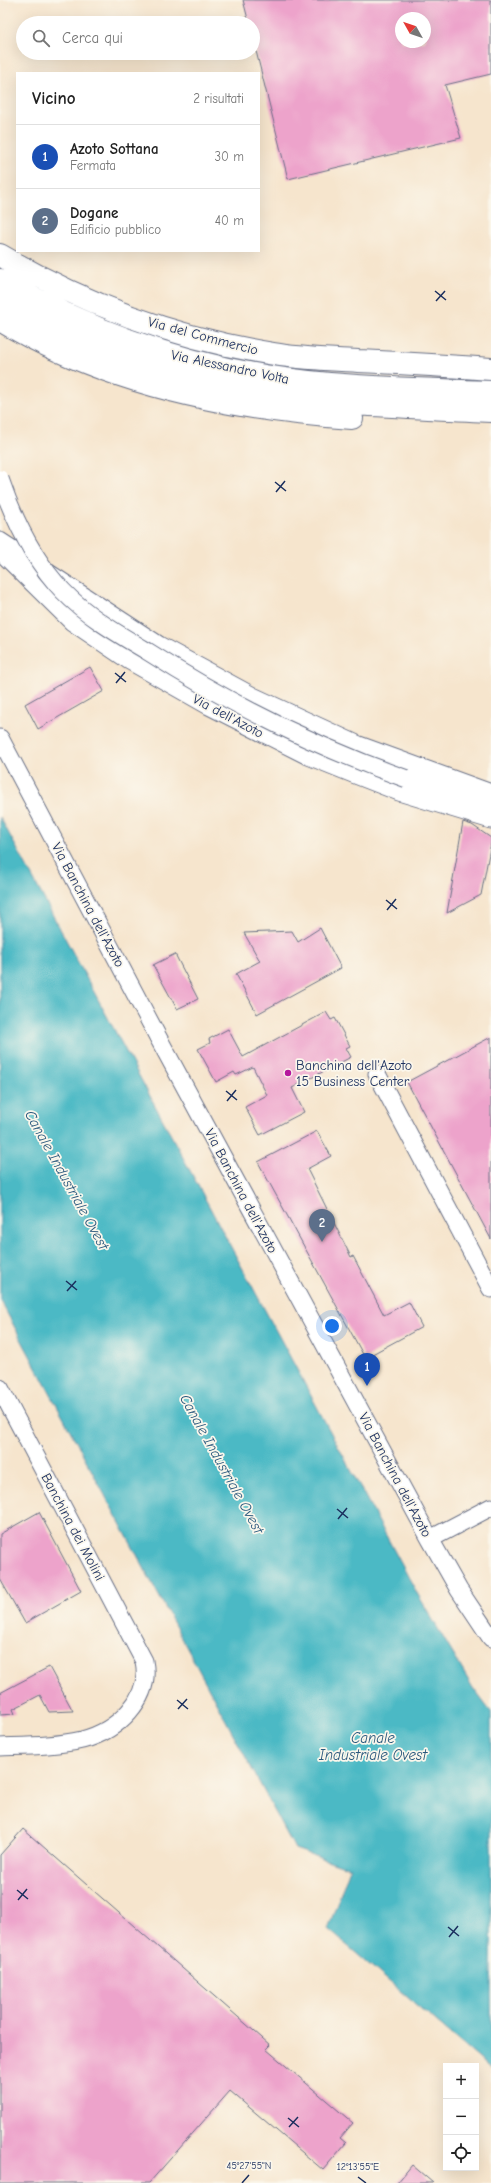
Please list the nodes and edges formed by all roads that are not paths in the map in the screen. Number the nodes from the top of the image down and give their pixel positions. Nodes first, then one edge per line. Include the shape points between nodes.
1 (0, 255) edge
2 (0, 280) edge
3 (0, 302) edge
4 (0, 320) edge
5 (491, 369) edge
6 (483, 401) edge
7 (491, 425) edge
8 (0, 479) edge
9 (0, 541) edge
10 (0, 551) edge
11 (0, 738) edge
12 (491, 792) edge
13 (491, 806) edge
14 (491, 820) edge
15 (377, 1074) dead end
16 (491, 1289) edge
17 (0, 1388) edge
18 (491, 1507) edge
19 (430, 1539) junction
20 (491, 1638) edge
21 (0, 1747) edge

1 - 5 street, Via del Commercio via 40,278 88,300 138,319 222,344 275,354
2 - 6 street, Via Alessandro Volta via 35,300 102,331 147,347 221,367 302,381
3 - 6 street, Via Alessandro Volta via 108,353 178,376 218,385 280,397
4 - 7 street via 16,330 79,358 163,388 205,399 314,415
8 - 13 street, bridge via 14,517 39,562 64,592 93,616 166,664 315,743 406,779
9 - 12 street, Via dell'Azoto via 159,645 253,696 359,744
10 - 14 street, Via dell'Azoto via 72,622 128,660 209,706 306,755 399,792
11 - 19 street, Via Banchina dell'Azoto via 160,1041
15 - 16 street
17 - 21 street, Banchina dei Molini via 145,1666 143,1686 134,1705 106,1730 72,1742
18 - 19 street
19 - 20 street, Via Banchina dell'Azoto via 459,1590

